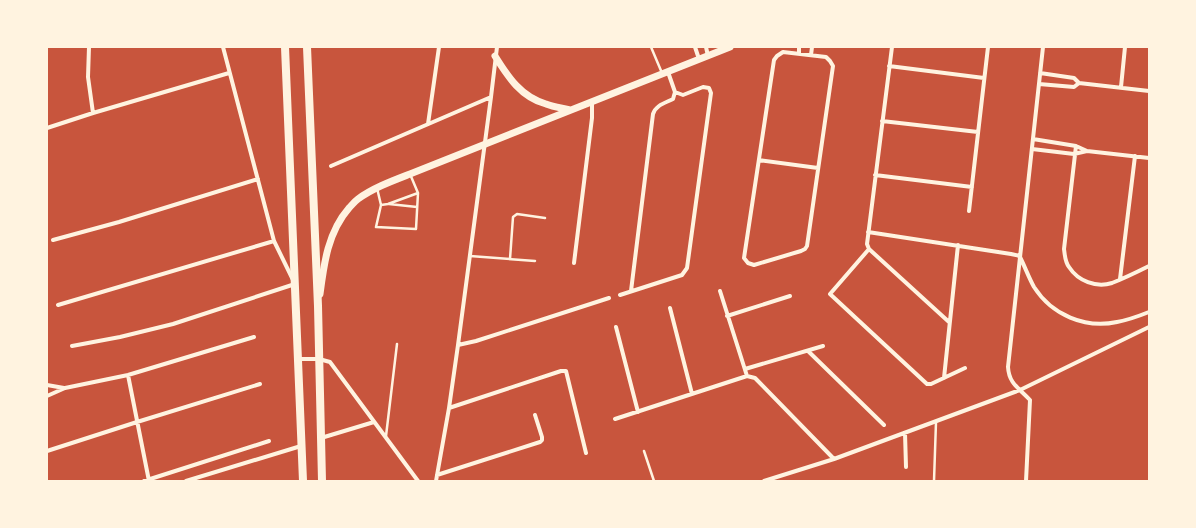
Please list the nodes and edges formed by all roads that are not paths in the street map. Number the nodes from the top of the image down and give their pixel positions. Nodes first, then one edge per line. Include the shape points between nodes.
1 (89, 47) edge
2 (223, 47) edge
3 (285, 47) edge
4 (307, 47) edge
5 (439, 47) edge
6 (497, 47) edge
7 (651, 47) edge
8 (695, 47) edge
9 (706, 47) edge
10 (730, 47) edge
11 (799, 47) edge
12 (812, 47) edge
13 (892, 47) edge
14 (988, 47) edge
15 (1043, 47) edge
16 (1125, 47) edge
17 (799, 53) junction
18 (811, 55) junction
19 (495, 56) junction
20 (708, 56) junction
21 (698, 60) junction
22 (889, 66) junction
23 (229, 73) junction
24 (665, 73) junction
25 (1040, 73) junction
26 (984, 78) junction
27 (1079, 82) junction
28 (1039, 84) junction
29 (1120, 87) junction
30 (1149, 91) edge
31 (675, 92) junction
32 (491, 97) junction
33 (592, 102) junction
34 (571, 110) junction
35 (92, 113) junction
36 (882, 120) junction
37 (428, 124) junction
38 (47, 128) edge
39 (978, 132) junction
40 (1033, 140) junction
41 (484, 144) junction
42 (1076, 146) junction
43 (1032, 149) junction
44 (1087, 151) junction
45 (1074, 154) junction
46 (1135, 156) junction
47 (1149, 158) edge
48 (759, 160) junction
49 (331, 166) dead end
50 (818, 168) junction
51 (410, 174) junction
52 (875, 175) junction
53 (258, 178) junction
54 (972, 187) junction
55 (377, 188) junction
56 (418, 193) junction
57 (388, 204) junction
58 (380, 205) junction
59 (417, 207) junction
60 (969, 211) dead end
61 (545, 218) dead end
62 (868, 232) junction
63 (54, 240) dead end
64 (274, 241) junction
65 (958, 246) junction
66 (869, 250) junction
67 (470, 256) junction
68 (1020, 256) junction
69 (510, 259) junction
70 (535, 261) dead end
71 (574, 263) dead end
72 (1149, 266) edge
73 (1120, 279) junction
74 (295, 284) junction
75 (631, 291) junction
76 (720, 291) dead end
77 (620, 295) dead end
78 (790, 296) dead end
79 (609, 298) dead end
80 (58, 305) dead end
81 (318, 306) junction
82 (670, 308) dead end
83 (1149, 312) edge
84 (727, 316) junction
85 (949, 322) junction
86 (616, 327) dead end
87 (1149, 327) edge
88 (254, 337) dead end
89 (396, 344) dead end
90 (458, 345) junction
91 (72, 346) dead end
92 (823, 346) dead end
93 (808, 351) junction
94 (298, 359) junction
95 (319, 359) junction
96 (965, 368) dead end
97 (745, 369) junction
98 (128, 375) junction
99 (747, 376) junction
100 (944, 378) junction
101 (260, 384) dead end
102 (47, 385) edge
103 (65, 388) junction
104 (1020, 390) junction
105 (692, 394) junction
106 (47, 396) edge
107 (449, 408) junction
108 (638, 412) junction
109 (535, 415) dead end
110 (615, 419) dead end
111 (137, 422) junction
112 (374, 422) junction
113 (936, 422) junction
114 (884, 424) dead end
115 (905, 433) junction
116 (386, 436) junction
117 (321, 438) junction
118 (269, 441) dead end
119 (301, 446) junction
120 (644, 451) dead end
121 (47, 452) edge
122 (586, 453) dead end
123 (834, 459) junction
124 (906, 467) dead end
125 (438, 475) junction
126 (149, 480) edge
127 (144, 481) edge
128 (186, 481) edge
129 (302, 481) edge
130 (322, 481) edge
131 (418, 481) edge
132 (436, 481) edge
133 (654, 481) edge
134 (764, 481) edge
135 (934, 481) edge
136 (1026, 481) edge

1 - 35 street via 88,77
2 - 23 street
3 - 74 main road
4 - 81 main road
5 - 37 street
6 - 19 street
7 - 24 lane
8 - 21 street
9 - 20 street
10 - 20 street
11 - 17 street
12 - 18 street
13 - 22 street
14 - 26 street
15 - 25 street
16 - 29 street
17 - 18 street
17 - 48 street via 783,52 774,60
18 - 50 street via 826,57 833,66
19 - 32 street
19 - 34 street via 524,93 545,104
20 - 21 street
21 - 24 street
22 - 26 street
22 - 36 street
23 - 35 street
23 - 53 street
24 - 31 street
24 - 33 street
25 - 27 street via 1074,78
25 - 28 street
26 - 39 street
27 - 28 street via 1074,87
27 - 29 street
28 - 40 street
29 - 30 street
31 - 75 street via 673,100 659,105 653,114
31 - 75 street via 683,95 703,87 709,88 711,93 687,268 682,274
32 - 37 street
32 - 41 street
33 - 34 street
33 - 71 street
34 - 41 street
35 - 38 street
36 - 39 street
36 - 52 street
37 - 49 street
39 - 54 street
40 - 42 street
40 - 43 street
41 - 51 street
41 - 67 street
42 - 44 street
42 - 45 street
43 - 45 street
43 - 68 street
44 - 45 street
44 - 46 street
45 - 73 street via 1064,249 1066,260 1073,272 1086,282 1111,283
46 - 47 street
46 - 73 street
48 - 50 street
48 - 50 street via 744,258 754,265 801,251 807,246
51 - 55 street
51 - 56 lane
52 - 54 street
52 - 62 street
53 - 63 street
53 - 64 street
54 - 60 street
55 - 58 lane
55 - 81 street via 357,200 342,217 332,234
56 - 57 lane
56 - 59 lane
57 - 58 lane
57 - 59 lane
58 - 59 lane via 376,227 416,229
61 - 69 lane via 517,214 513,217
62 - 65 street
62 - 66 street via 866,244
64 - 74 street
64 - 80 street
65 - 68 street
65 - 85 street
66 - 85 street
66 - 100 street via 830,294 927,384
67 - 69 lane
67 - 90 street
68 - 83 street via 1034,288 1042,298 1066,317 1096,324 1116,322
68 - 104 street via 1008,374
69 - 70 lane
72 - 73 street
74 - 91 street via 173,324
74 - 94 main road
75 - 77 street
76 - 84 street
78 - 84 street
79 - 90 street
81 - 95 main road
82 - 105 street
84 - 97 street
85 - 100 street
86 - 108 street
87 - 104 street
88 - 98 street
89 - 116 lane
90 - 107 street
92 - 93 street
93 - 97 street
93 - 114 street
94 - 95 street
94 - 119 main road
95 - 112 street via 330,362
95 - 117 main road
96 - 100 street
97 - 99 street
98 - 103 street
98 - 111 street
99 - 105 street
99 - 123 street via 755,378
101 - 111 street
102 - 103 street
103 - 106 street
104 - 113 street
104 - 136 street via 1030,400
105 - 108 street
107 - 122 street via 561,370 566,371
107 - 125 street
108 - 110 street
109 - 125 street via 542,437 540,442
111 - 121 street
111 - 126 street
112 - 116 street
112 - 117 street
113 - 115 street
113 - 135 lane
115 - 123 street
115 - 124 street
116 - 131 street
117 - 130 main road
118 - 126 street
119 - 128 street
119 - 129 main road
120 - 133 lane
123 - 134 street
125 - 132 street
126 - 127 street

